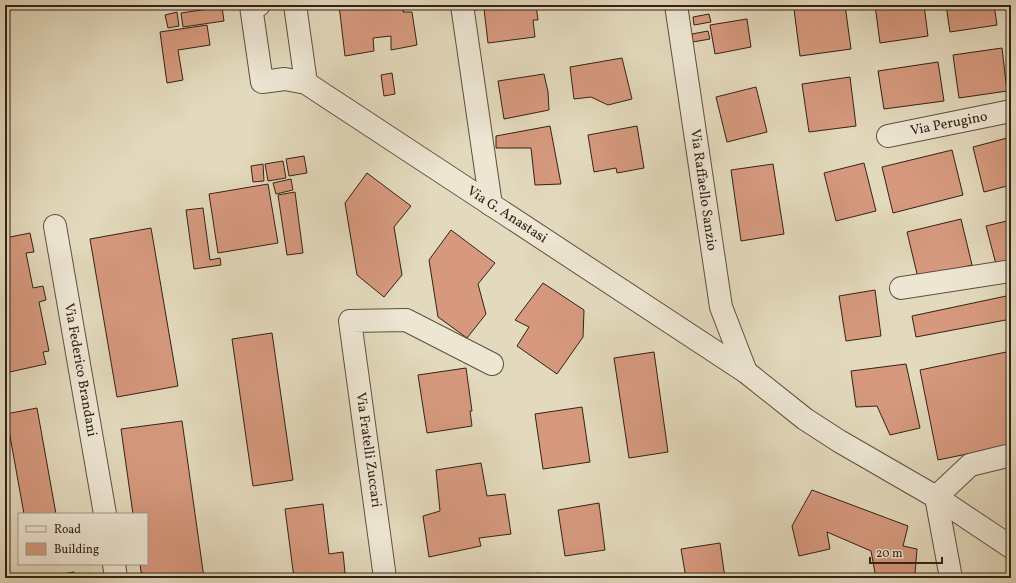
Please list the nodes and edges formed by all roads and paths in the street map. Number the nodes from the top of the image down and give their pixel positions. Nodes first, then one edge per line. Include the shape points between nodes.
1 (254, 5) edge
2 (295, 5) edge
3 (462, 5) edge
4 (676, 5) edge
5 (306, 83) junction
6 (1011, 112) edge
7 (888, 136) dead end
8 (492, 205) junction
9 (55, 226) dead end
10 (1011, 271) edge
11 (900, 288) dead end
12 (492, 364) dead end
13 (746, 372) junction
14 (1011, 456) edge
15 (936, 497) junction
16 (105, 513) edge
17 (1011, 547) edge
18 (114, 565) edge
19 (116, 578) edge
20 (385, 578) edge
21 (951, 578) edge

1 - 5 street, Via G. Anastasi via 262,82 285,79
2 - 5 street
3 - 8 street
4 - 13 street, Via Raffaello Sanzio via 721,307
5 - 8 street, Via G. Anastasi
6 - 7 street, Via Perugino
8 - 13 street, Via G. Anastasi
9 - 16 street, Via Federico Brandani
10 - 11 street
12 - 20 street, Via Fratelli Zuccari via 406,320 350,321
13 - 15 street, Via G. Anastasi via 804,419
14 - 15 street via 970,465
15 - 17 street, Via G. Anastasi
15 - 21 street
18 - 19 street

